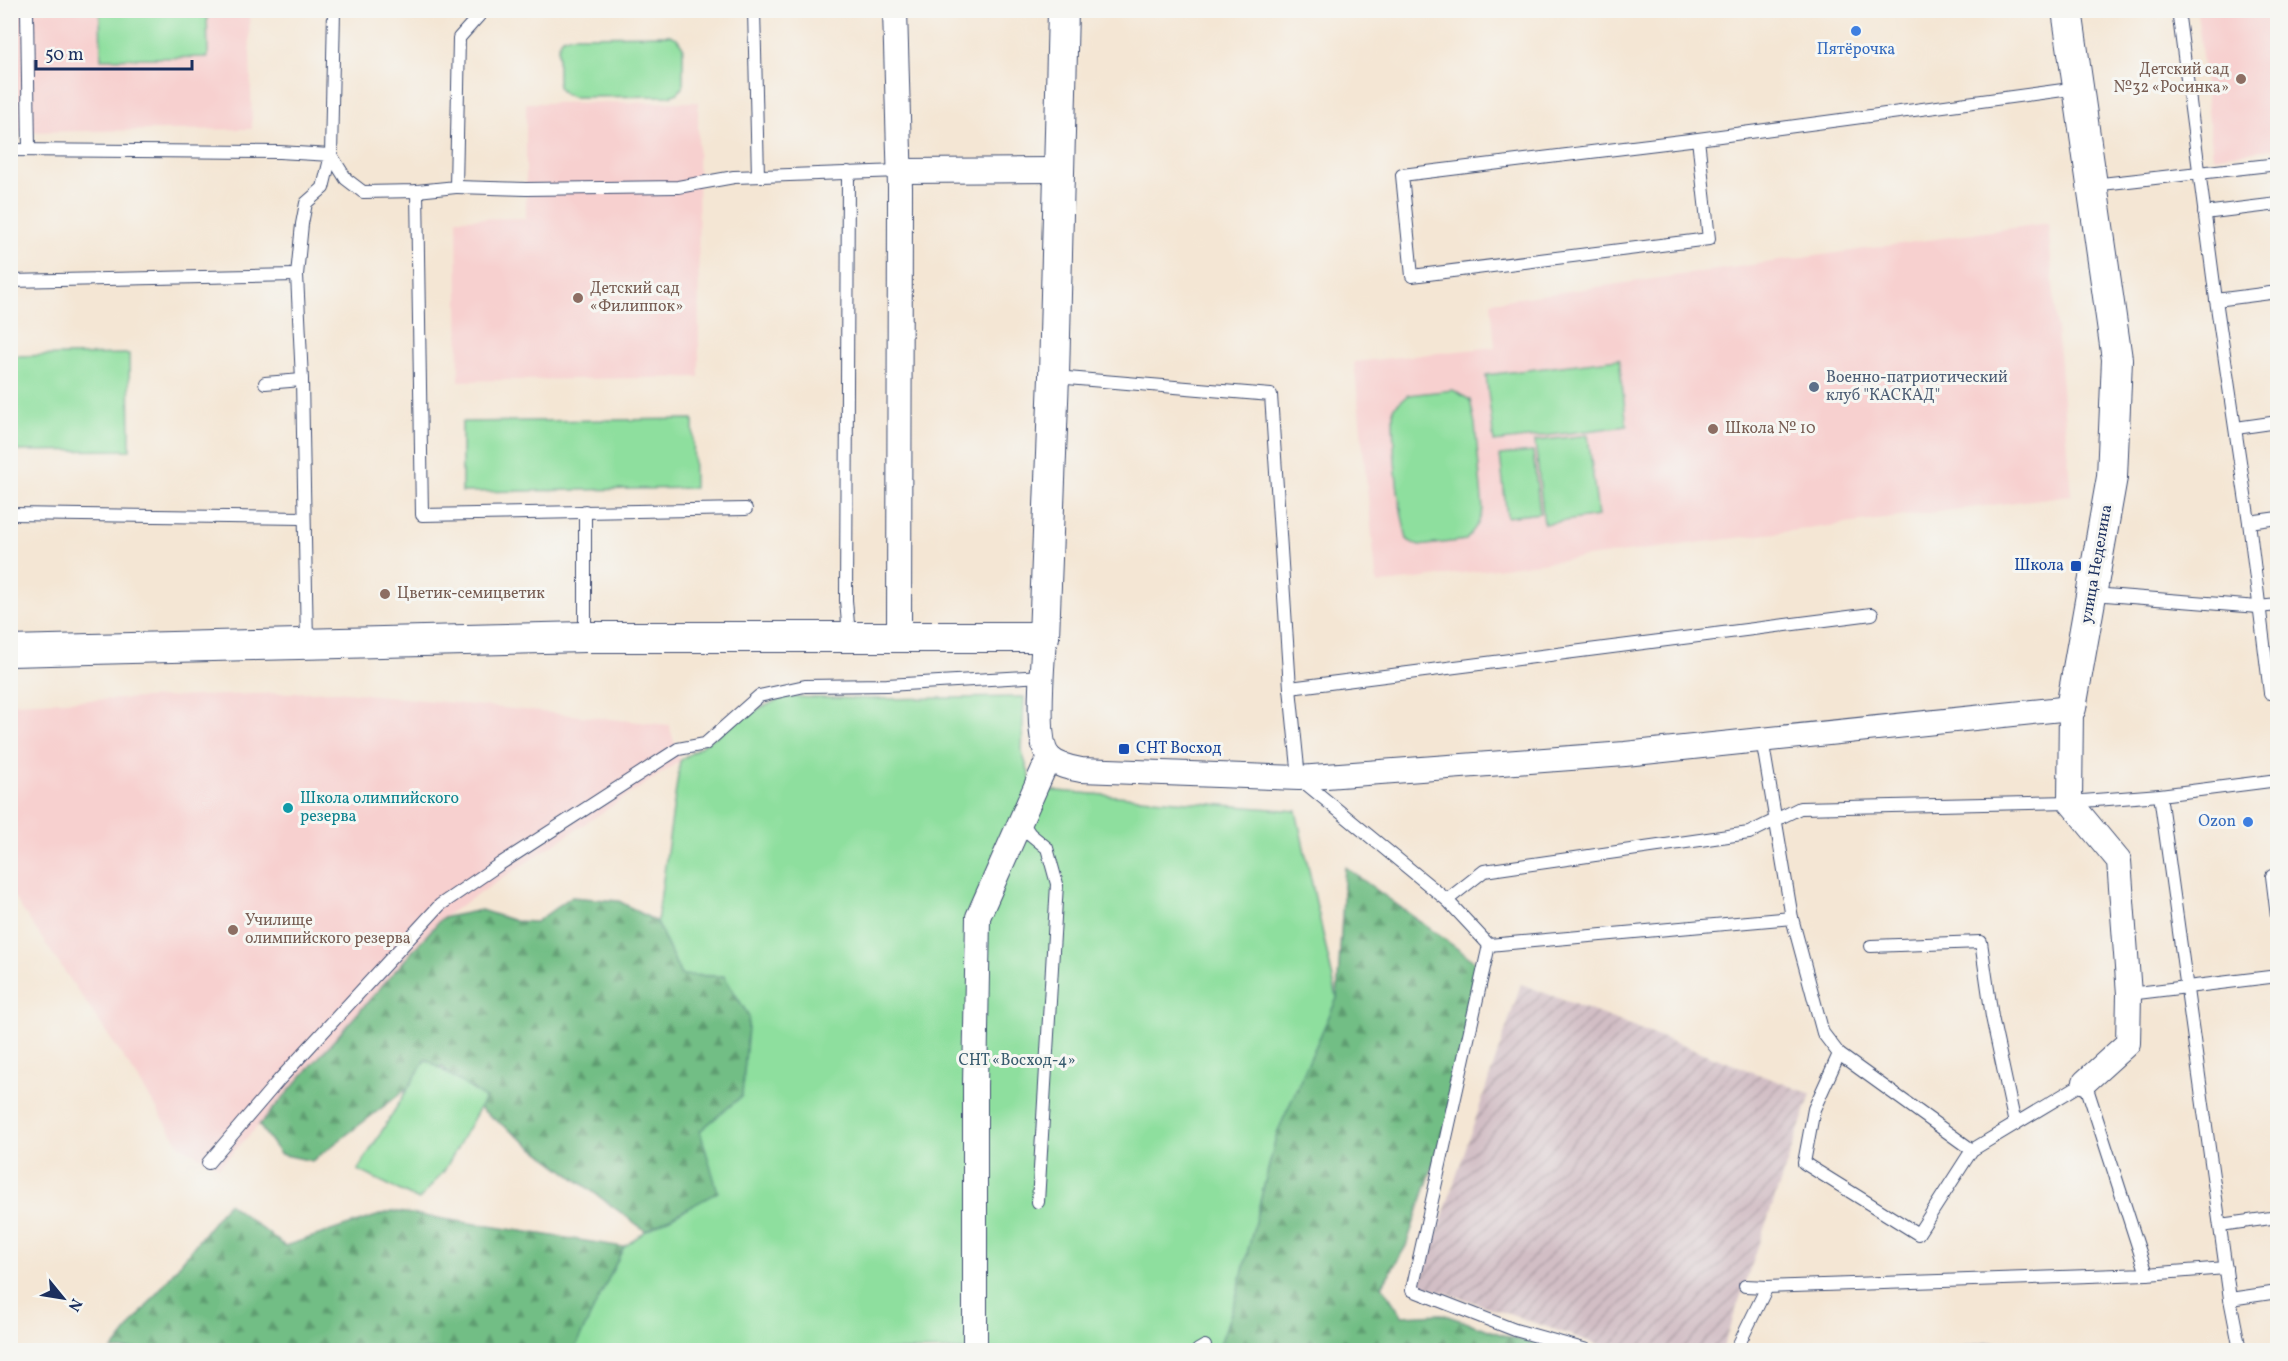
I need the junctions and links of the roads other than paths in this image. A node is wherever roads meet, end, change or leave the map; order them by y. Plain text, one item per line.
1 (27, 10) edge
2 (334, 10) edge
3 (484, 10) edge
4 (754, 10) edge
5 (895, 10) edge
6 (1063, 10) edge
7 (2067, 10) edge
8 (2178, 10) edge
9 (2078, 88) junction
10 (1698, 139) junction
11 (10, 150) edge
12 (29, 150) junction
13 (331, 155) junction
14 (2277, 164) edge
15 (1058, 170) junction
16 (900, 171) junction
17 (848, 172) junction
18 (2199, 173) junction
19 (758, 176) junction
20 (2092, 186) junction
21 (456, 188) junction
22 (417, 191) junction
23 (2277, 204) edge
24 (2204, 213) junction
25 (297, 275) junction
26 (10, 280) edge
27 (2277, 292) edge
28 (2216, 300) junction
29 (1054, 376) junction
30 (302, 380) junction
31 (265, 382) dead end
32 (2277, 422) edge
33 (2236, 428) junction
34 (746, 509) dead end
35 (585, 512) junction
36 (10, 514) edge
37 (303, 518) junction
38 (2277, 518) edge
39 (2249, 522) junction
40 (2093, 594) junction
41 (2277, 605) edge
42 (2258, 607) junction
43 (1872, 614) dead end
44 (849, 636) junction
45 (585, 637) junction
46 (899, 637) junction
47 (1044, 638) junction
48 (307, 645) junction
49 (10, 651) edge
50 (1042, 676) junction
51 (1290, 688) junction
52 (2277, 692) edge
53 (2071, 708) junction
54 (1762, 738) junction
55 (1049, 758) junction
56 (1299, 778) junction
57 (2277, 780) edge
58 (2160, 795) junction
59 (2070, 802) junction
60 (1776, 819) junction
61 (1021, 820) junction
62 (2277, 875) edge
63 (1447, 900) junction
64 (1792, 918) junction
65 (2277, 925) edge
66 (1489, 945) junction
67 (1871, 946) dead end
68 (2277, 976) edge
69 (2188, 988) junction
70 (2129, 994) junction
71 (1839, 1054) junction
72 (2085, 1082) junction
73 (2015, 1124) junction
74 (1972, 1150) junction
75 (208, 1163) dead end
76 (1038, 1202) dead end
77 (2277, 1217) edge
78 (2220, 1225) junction
79 (2226, 1268) junction
80 (2147, 1274) junction
81 (1745, 1286) dead end
82 (1767, 1287) junction
83 (2277, 1292) edge
84 (2230, 1299) junction
85 (975, 1350) edge
86 (1587, 1350) edge
87 (1736, 1350) edge
88 (2240, 1350) edge

1 - 12 lane
2 - 13 lane
3 - 21 lane
4 - 19 lane
5 - 16 street
6 - 15 street
7 - 9 street, улица Неделина
8 - 18 lane
9 - 10 lane
9 - 20 street, улица Неделина
10 - 10 lane
11 - 12 lane
12 - 13 lane
13 - 22 lane
13 - 25 lane
14 - 18 lane
15 - 16 street
15 - 29 street
16 - 17 lane
16 - 46 street
17 - 19 lane
17 - 44 lane
18 - 20 lane
18 - 24 lane
19 - 21 lane
20 - 40 street, улица Неделина
21 - 22 lane
22 - 35 lane
23 - 24 lane
24 - 28 lane
25 - 26 lane
25 - 30 lane
27 - 28 lane
28 - 33 lane
29 - 47 street
29 - 51 lane
30 - 31 lane
30 - 37 lane
32 - 33 lane
33 - 39 lane
34 - 35 lane
35 - 45 lane
36 - 37 lane
37 - 48 lane
38 - 39 lane
39 - 42 lane
40 - 42 lane
40 - 53 street, улица Неделина
41 - 42 lane
42 - 52 lane
43 - 51 lane
44 - 45 street
44 - 46 street
45 - 48 street
46 - 47 street
47 - 50 street
48 - 49 street
50 - 55 street
50 - 75 lane
51 - 56 lane
53 - 54 street
53 - 59 street, улица Неделина
54 - 56 street
54 - 60 lane
55 - 56 street
55 - 61 street
56 - 63 lane
57 - 58 lane
58 - 59 lane
58 - 69 lane
59 - 60 lane
59 - 70 street
60 - 63 lane
60 - 64 lane
61 - 76 lane
61 - 85 street
62 - 65 lane
63 - 66 lane
64 - 66 lane
64 - 71 lane
66 - 86 lane
67 - 73 lane
68 - 69 lane
69 - 70 lane
69 - 78 lane
70 - 72 street
71 - 74 lane
71 - 74 lane
72 - 73 lane
72 - 80 lane
73 - 74 lane
77 - 78 lane
78 - 79 lane
79 - 80 lane
79 - 84 lane
80 - 82 lane
81 - 82 lane
82 - 87 lane
83 - 84 lane
84 - 88 lane

